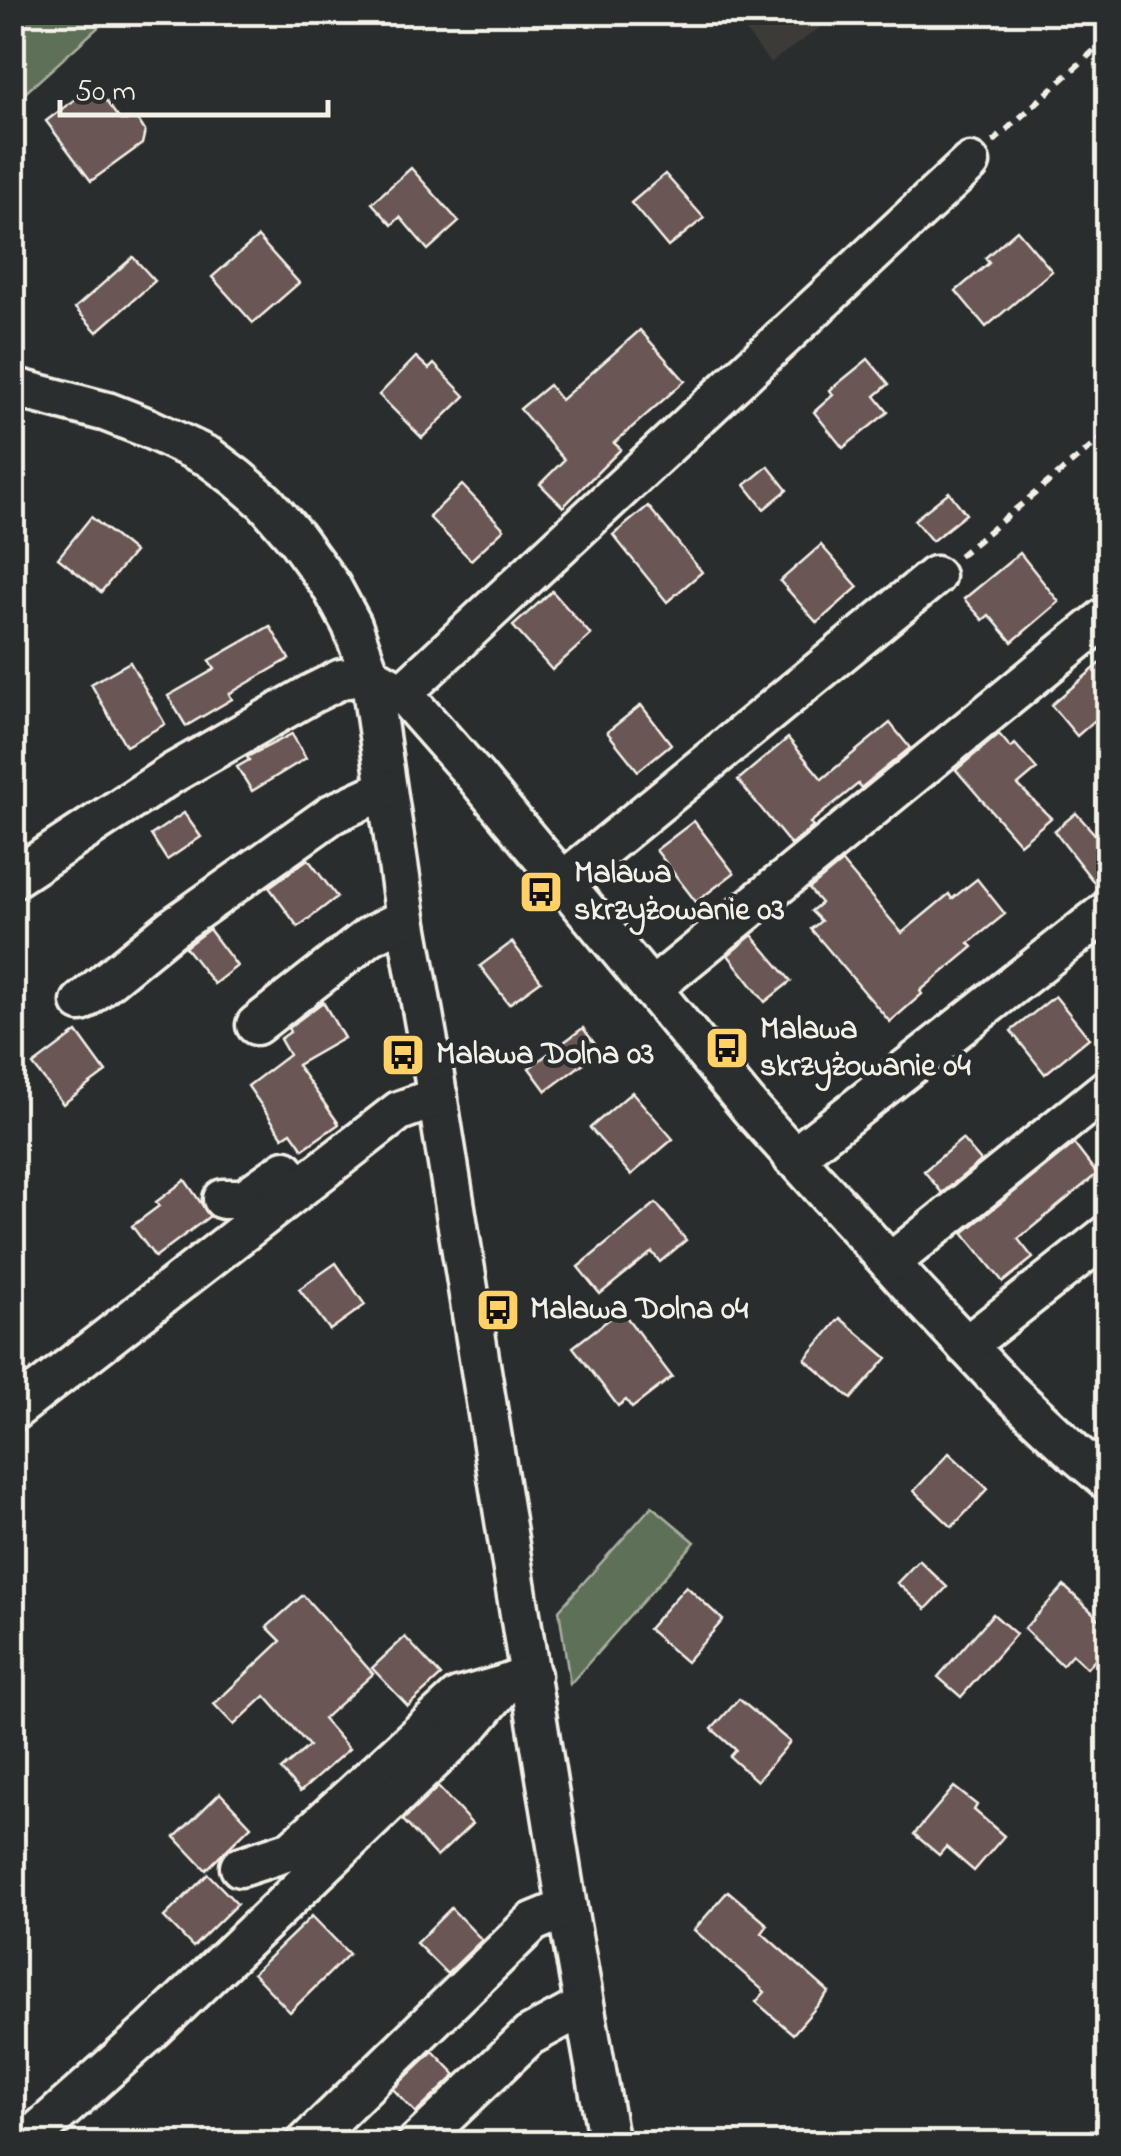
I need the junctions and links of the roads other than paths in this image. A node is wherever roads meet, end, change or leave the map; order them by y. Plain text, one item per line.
1 (970, 163) road end
2 (12, 386) edge
3 (935, 576) road end
4 (1106, 617) dead end
5 (386, 684) junction
6 (386, 788) junction
7 (12, 879) edge
8 (562, 882) junction
9 (1108, 910) edge
10 (406, 918) junction
11 (651, 989) junction
12 (81, 1002) dead end
13 (256, 1024) dead end
14 (436, 1087) junction
15 (1108, 1088) edge
16 (793, 1158) junction
17 (223, 1199) dead end
18 (1108, 1234) edge
19 (890, 1263) junction
20 (966, 1346) junction
21 (12, 1412) edge
22 (1108, 1481) edge
23 (517, 1680) junction
24 (240, 1866) dead end
25 (567, 1908) junction
26 (584, 2006) junction
27 (24, 2144) edge
28 (305, 2144) edge
29 (416, 2144) edge
30 (609, 2144) edge

1 - 5 street
2 - 5 street
3 - 8 street
4 - 11 street
5 - 6 street
5 - 7 street
5 - 8 street
6 - 10 street
6 - 12 street
8 - 11 street
9 - 16 street
10 - 13 street
10 - 14 street
11 - 16 street
14 - 17 street
14 - 21 street
14 - 23 street
15 - 19 street
16 - 19 street
18 - 20 street
19 - 20 street
20 - 22 street
23 - 24 street
23 - 25 street
23 - 27 street
25 - 26 street
25 - 28 street
26 - 29 street
26 - 30 street

